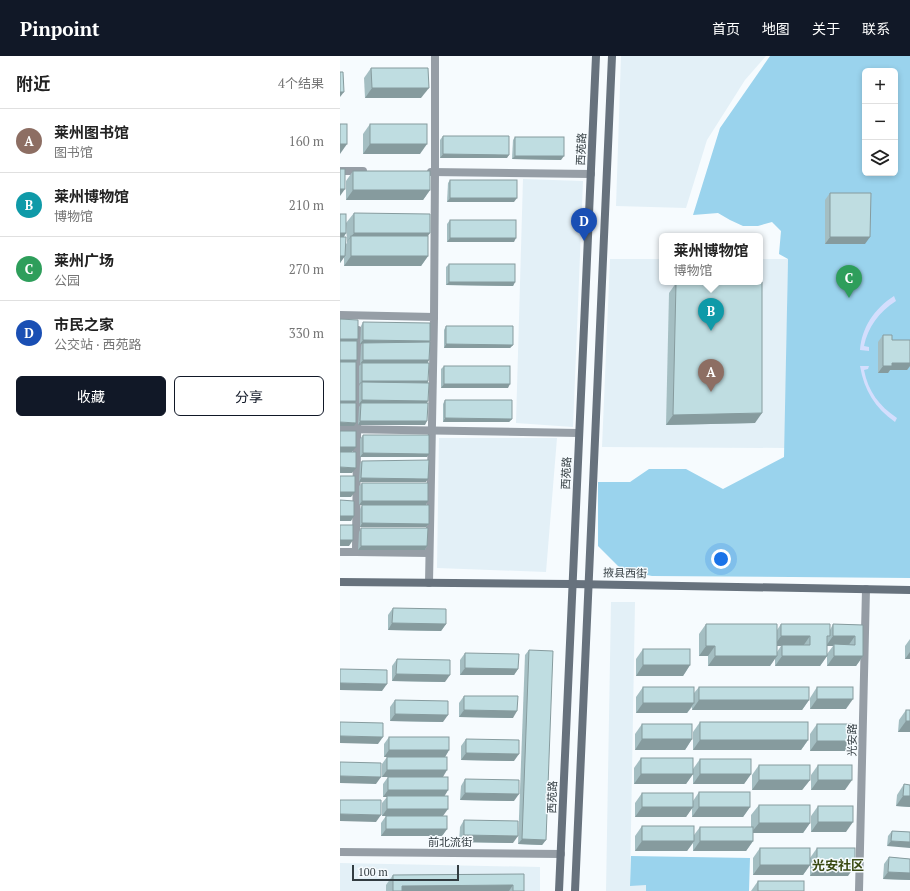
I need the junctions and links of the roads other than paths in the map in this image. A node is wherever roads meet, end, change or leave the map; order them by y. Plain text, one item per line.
1 (435, 56) edge
2 (596, 56) edge
3 (612, 56) edge
4 (340, 171) edge
5 (372, 171) edge
6 (420, 172) edge
7 (435, 172) junction
8 (591, 174) junction
9 (340, 315) edge
10 (358, 315) junction
11 (434, 317) junction
12 (340, 430) edge
13 (357, 430) junction
14 (432, 431) junction
15 (579, 433) junction
16 (340, 552) edge
17 (356, 552) junction
18 (429, 553) junction
19 (340, 582) edge
20 (429, 583) junction
21 (572, 584) junction
22 (588, 584) junction
23 (866, 589) junction
24 (910, 590) edge
25 (340, 852) edge
26 (561, 854) junction
27 (559, 891) edge
28 (575, 891) edge
29 (859, 891) edge

1 - 7 street
2 - 8 main road, 西苑路
3 - 22 main road
4 - 5 street
6 - 7 street
7 - 8 street
7 - 11 street
8 - 15 main road, 西苑路
9 - 10 street
10 - 11 street
10 - 13 street
11 - 14 street
12 - 13 street
13 - 14 street
13 - 17 street
14 - 15 street
14 - 18 street
15 - 21 main road, 西苑路
16 - 17 street
17 - 18 street
18 - 20 street
19 - 20 main road, 掖县西街
20 - 21 main road, 掖县西街
21 - 22 main road, 掖县西街
21 - 26 main road, 西苑路
22 - 23 main road, 掖县西街
22 - 28 main road
23 - 24 main road, 掖县西街
23 - 29 street, 光安路
25 - 26 street, 前北流街
26 - 27 main road, 西苑路

